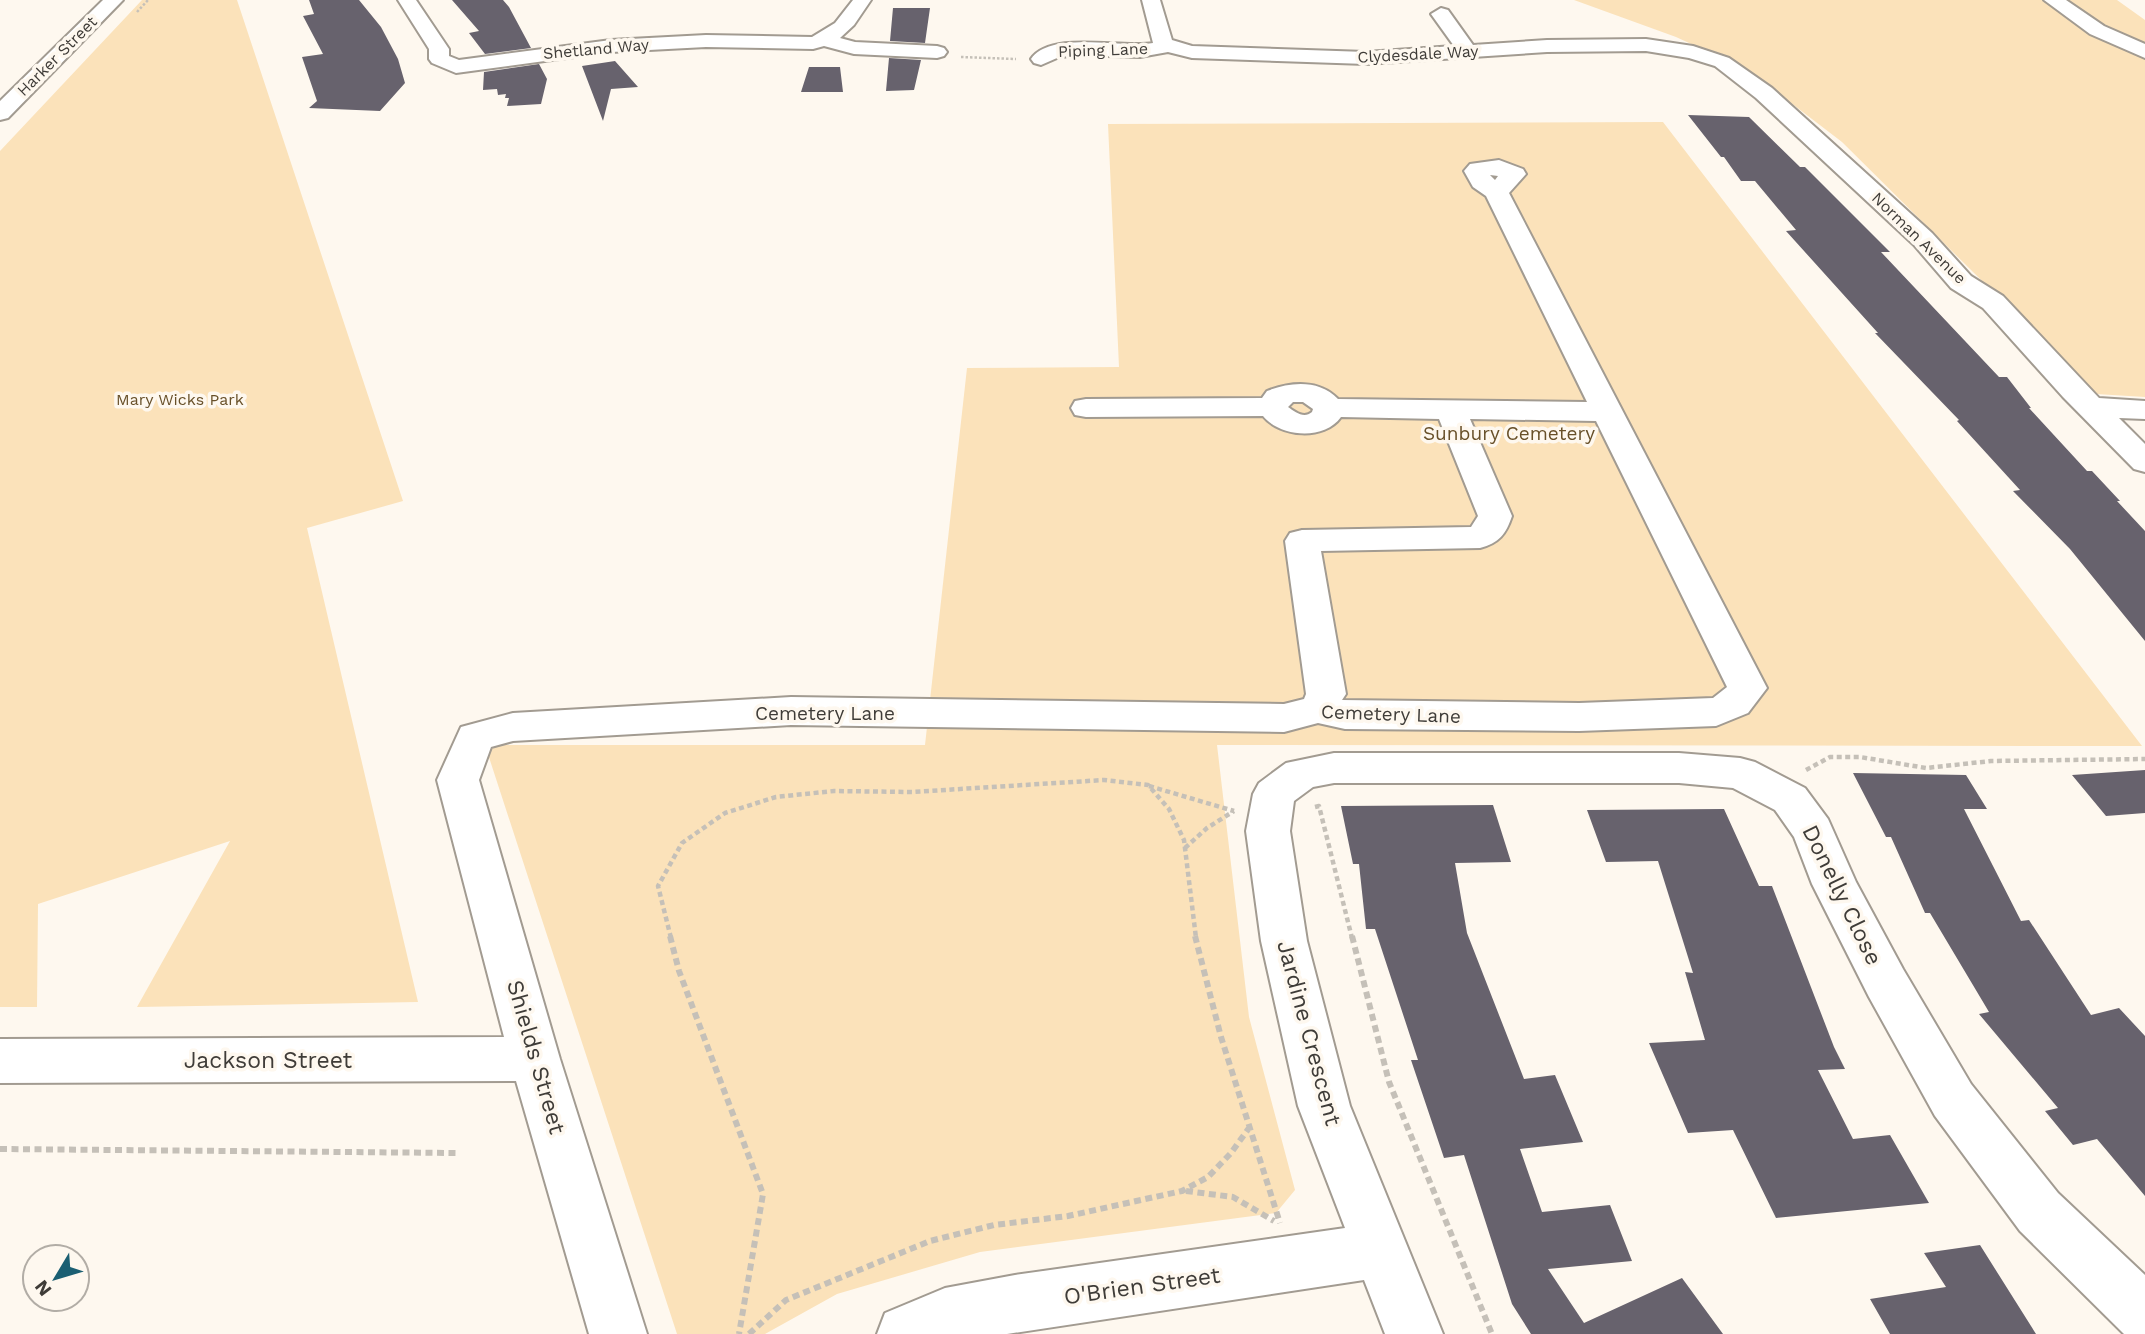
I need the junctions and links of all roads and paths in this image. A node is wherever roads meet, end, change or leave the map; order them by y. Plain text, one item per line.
1 (114, 0) edge
2 (407, 0) edge
3 (862, 0) edge
4 (1151, 0) edge
5 (2053, 0) edge
6 (1419, 14) dead end
7 (824, 40) junction
8 (1168, 46) junction
9 (1669, 47) joint
10 (937, 52) joint
11 (1468, 52) junction
12 (2145, 52) edge
13 (1041, 59) joint
14 (26, 87) junction
15 (0, 88) edge
16 (0, 113) edge
17 (1496, 192) dead end
18 (1086, 408) dead end
19 (2091, 408) junction
20 (2145, 410) edge
21 (1451, 411) junction
22 (1606, 412) junction
23 (2145, 462) edge
24 (1318, 709) junction
25 (2145, 759) edge
26 (1301, 774) joint
27 (458, 780) joint
28 (1148, 785) junction
29 (1778, 793) junction
30 (1252, 814) junction
31 (1184, 848) junction
32 (535, 1059) junction
33 (0, 1061) edge
34 (1249, 1128) junction
35 (0, 1149) edge
36 (458, 1153) dead end
37 (1182, 1191) junction
38 (1381, 1250) junction
39 (2145, 1314) edge
40 (618, 1334) edge
41 (739, 1334) edge
42 (749, 1334) edge
43 (906, 1334) edge
44 (1414, 1334) edge
45 (1492, 1334) edge

1 - 14 street, Harker Street
2 - 7 street, Shetland Way
3 - 7 street
4 - 8 street
5 - 12 street
6 - 11 street
7 - 10 street, Shetland Way
8 - 11 street, Clydesdale Way
8 - 13 street, Piping Lane
9 - 11 street, Clydesdale Way
9 - 19 street, Norman Avenue
10 - 13 path
14 - 15 street
14 - 16 street, Harker Street
17 - 22 street, Cemetery Lane
18 - 21 street
19 - 20 street
19 - 23 street, Norman Avenue
21 - 22 street
21 - 24 street
22 - 24 street, Cemetery Lane
24 - 27 street, Cemetery Lane
25 - 29 path
26 - 29 street, Donelly Close
26 - 30 street, Jardine Crescent
27 - 32 street, Shields Street
28 - 30 path
28 - 31 path
28 - 41 path
29 - 39 street, Donelly Close
30 - 31 path
30 - 38 street, Jardine Crescent
30 - 45 path
31 - 34 path
32 - 33 street, Jackson Street
32 - 40 street, Shields Street
34 - 37 path
34 - 37 path
35 - 36 path
37 - 42 path
38 - 43 street, O'Brien Street
38 - 44 street, Jardine Crescent

